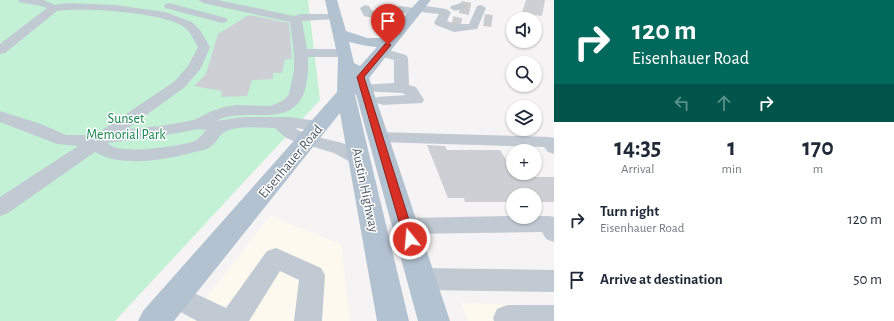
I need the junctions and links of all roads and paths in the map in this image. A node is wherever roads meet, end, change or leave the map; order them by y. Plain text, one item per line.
1 (23, 0) edge
2 (203, 0) edge
3 (160, 1) edge
4 (47, 3) edge
5 (363, 4) edge
6 (398, 4) edge
7 (420, 6) edge
8 (340, 8) edge
9 (142, 11) junction
10 (465, 14) tunnel mouth
11 (222, 20) dead end
12 (296, 20) junction
13 (340, 34) junction
14 (394, 38) junction
15 (0, 50) edge
16 (381, 52) junction
17 (301, 53) junction
18 (345, 56) junction
19 (357, 92) junction
20 (0, 116) edge
21 (199, 124) junction
22 (218, 128) junction
23 (313, 133) junction
24 (378, 137) junction
25 (99, 140) junction
26 (554, 148) edge
27 (360, 158) junction
28 (0, 208) edge
29 (406, 226) junction
30 (554, 234) edge
31 (421, 279) junction
32 (554, 281) edge
33 (175, 296) junction
34 (554, 318) edge
35 (222, 320) edge
36 (154, 321) edge
37 (308, 321) edge
38 (393, 321) edge
39 (434, 321) edge
40 (508, 321) edge

1 - 4 street
2 - 12 street
3 - 9 street
3 - 11 street
4 - 9 street
4 - 15 street
5 - 6 street
5 - 8 street
6 - 7 street
7 - 10 street
7 - 14 main road, Eisenhauer Road
8 - 12 street
8 - 13 main road, Austin Highway
9 - 25 street
12 - 17 street
13 - 14 main road
13 - 18 main road, Austin Highway
14 - 16 main road, Eisenhauer Road
16 - 19 main road, Eisenhauer Road
16 - 19 street
17 - 18 street
17 - 21 street
18 - 19 main road, Austin Highway
19 - 23 main road, Eisenhauer Road
19 - 24 main road, Austin Highway
19 - 27 main road, Austin Highway
20 - 25 street
21 - 22 street
21 - 25 street
22 - 23 street
22 - 25 street
23 - 27 street
23 - 33 main road, Eisenhauer Road
24 - 26 street
24 - 29 main road, Austin Highway
25 - 28 street
27 - 38 main road, Austin Highway
29 - 30 street
29 - 31 main road, Austin Highway
31 - 32 street
31 - 39 main road, Austin Highway
33 - 35 street
33 - 36 main road, Eisenhauer Road
34 - 40 street
35 - 37 street

